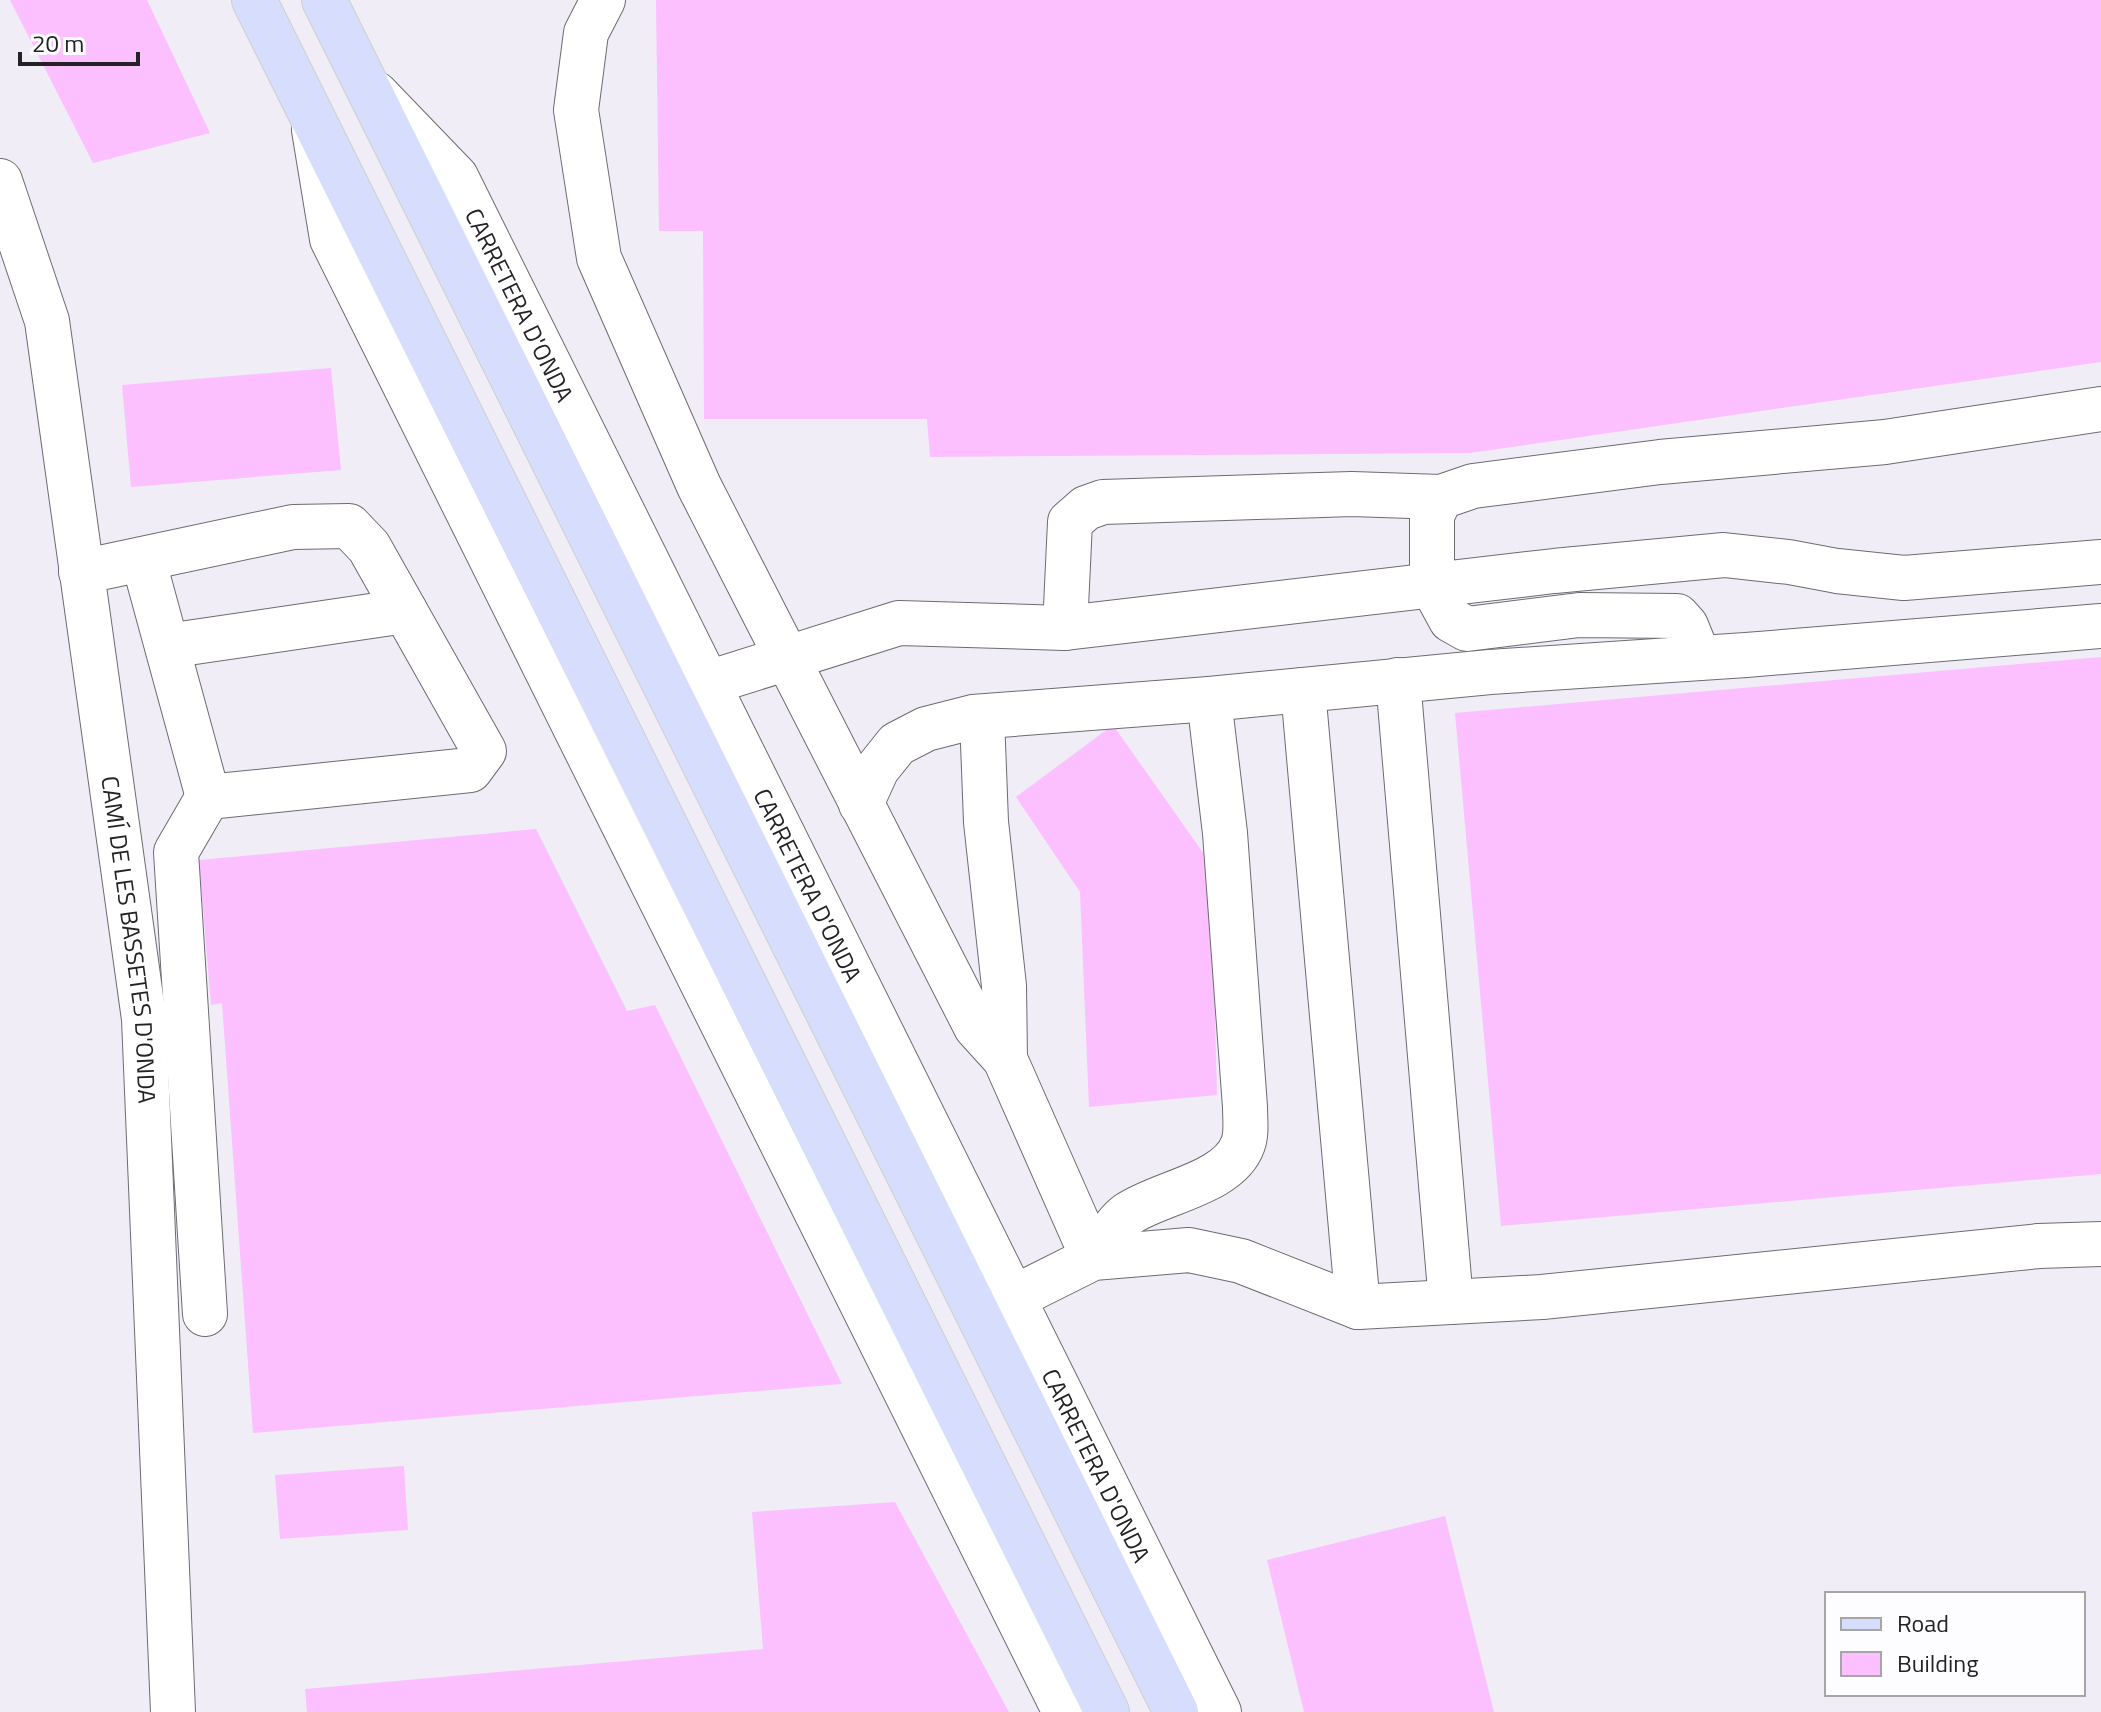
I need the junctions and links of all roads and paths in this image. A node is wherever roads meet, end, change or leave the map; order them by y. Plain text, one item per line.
1 (254, 0) edge
2 (324, 0) edge
3 (603, 0) edge
4 (365, 82) junction
5 (312, 115) junction
6 (0, 181) edge
7 (2101, 409) edge
8 (1441, 497) junction
9 (143, 559) junction
10 (2101, 562) edge
11 (81, 572) junction
12 (1432, 585) junction
13 (405, 611) junction
14 (2101, 626) edge
15 (1065, 628) junction
16 (167, 646) junction
17 (789, 657) junction
18 (1699, 658) junction
19 (1398, 680) junction
20 (708, 683) junction
21 (1303, 690) junction
22 (1209, 699) junction
23 (982, 717) junction
24 (208, 797) junction
25 (861, 804) junction
26 (1005, 1059) junction
27 (2101, 1244) edge
28 (1093, 1258) junction
29 (1013, 1298) junction
30 (1451, 1302) junction
31 (1358, 1307) junction
32 (205, 1314) dead end
33 (173, 1712) edge
34 (1065, 1712) edge
35 (1107, 1712) edge
36 (1176, 1712) edge
37 (1219, 1712) edge

1 - 5 main road
2 - 4 main road, CARRETERA D'ONDA
3 - 17 street
4 - 20 street, CARRETERA D'ONDA
4 - 36 main road, CARRETERA D'ONDA
5 - 34 street
5 - 35 main road
6 - 11 street, CAMÍ DE LES BASSETES D'ONDA
7 - 8 street
8 - 12 street
8 - 15 street
9 - 11 street
9 - 13 street
9 - 16 street
10 - 12 street
11 - 33 street, CAMÍ DE LES BASSETES D'ONDA
12 - 15 street
12 - 18 street
13 - 16 street
13 - 24 street
14 - 18 street
15 - 17 street
16 - 24 street
17 - 20 street
17 - 25 street
18 - 19 street
19 - 21 street
19 - 30 street
20 - 29 street, CARRETERA D'ONDA
21 - 22 street
21 - 31 street
22 - 23 street
22 - 28 street
23 - 25 street
23 - 26 street
24 - 32 street
25 - 26 street
26 - 28 street
27 - 30 street
28 - 29 street
28 - 31 street
29 - 37 street, CARRETERA D'ONDA
30 - 31 street

